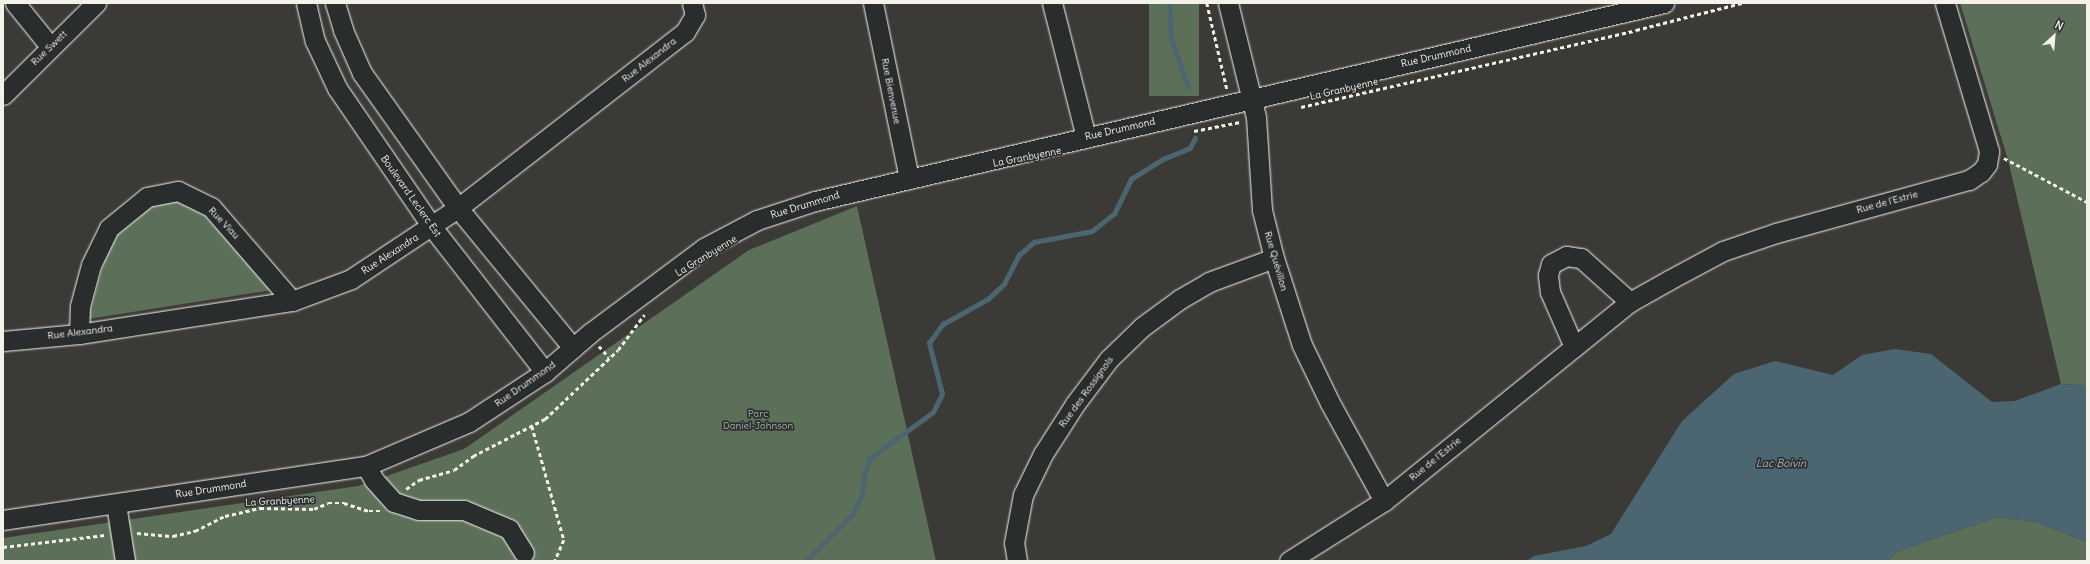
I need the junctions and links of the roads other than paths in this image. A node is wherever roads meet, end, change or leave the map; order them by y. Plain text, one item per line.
1 (15, 3) edge
2 (96, 3) edge
3 (306, 3) edge
4 (335, 3) edge
5 (692, 3) edge
6 (873, 3) edge
7 (1052, 3) edge
8 (1228, 3) edge
9 (1664, 3) edge
10 (1945, 3) edge
11 (50, 46) junction
12 (3, 95) edge
13 (1251, 98) junction
14 (1086, 137) junction
15 (909, 178) junction
16 (458, 208) junction
17 (432, 227) junction
18 (1274, 258) junction
19 (292, 301) junction
20 (1630, 302) junction
21 (79, 334) junction
22 (3, 341) edge
23 (1574, 346) junction
24 (573, 348) junction
25 (545, 372) junction
26 (366, 466) junction
27 (1384, 501) junction
28 (116, 504) junction
29 (3, 520) edge
30 (524, 553) dead end
31 (125, 561) edge
32 (1017, 561) edge
33 (1289, 561) edge

1 - 11 street
2 - 11 street, Rue Swett
3 - 17 street, Boulevard Leclerc Est
4 - 16 street
5 - 16 street, Rue Alexandra
6 - 15 street, Rue Bienvenue
7 - 14 street
8 - 13 street, Rue Quévillon
9 - 13 street, Rue Drummond
10 - 20 street, Rue de l'Estrie
11 - 12 street, Rue Swett
13 - 14 street, Rue Drummond
13 - 18 street, Rue Quévillon
14 - 15 street, Rue Drummond
15 - 24 street, Rue Drummond
16 - 17 street, Rue Alexandra
16 - 24 street
17 - 19 street, Rue Alexandra
17 - 25 street, Boulevard Leclerc Est
18 - 27 street, Rue Quévillon
18 - 32 street, Rue des Rossignols
19 - 21 street, Rue Alexandra
19 - 21 street, Rue Viau
20 - 23 street, Rue de l'Estrie
20 - 23 street
21 - 22 street, Rue Alexandra
23 - 27 street, Rue de l'Estrie
24 - 25 street, Rue Drummond
25 - 26 street, Rue Drummond
26 - 28 street, Rue Drummond
26 - 30 street
27 - 33 street, Rue de l'Estrie
28 - 29 street, Rue Drummond
28 - 31 street

